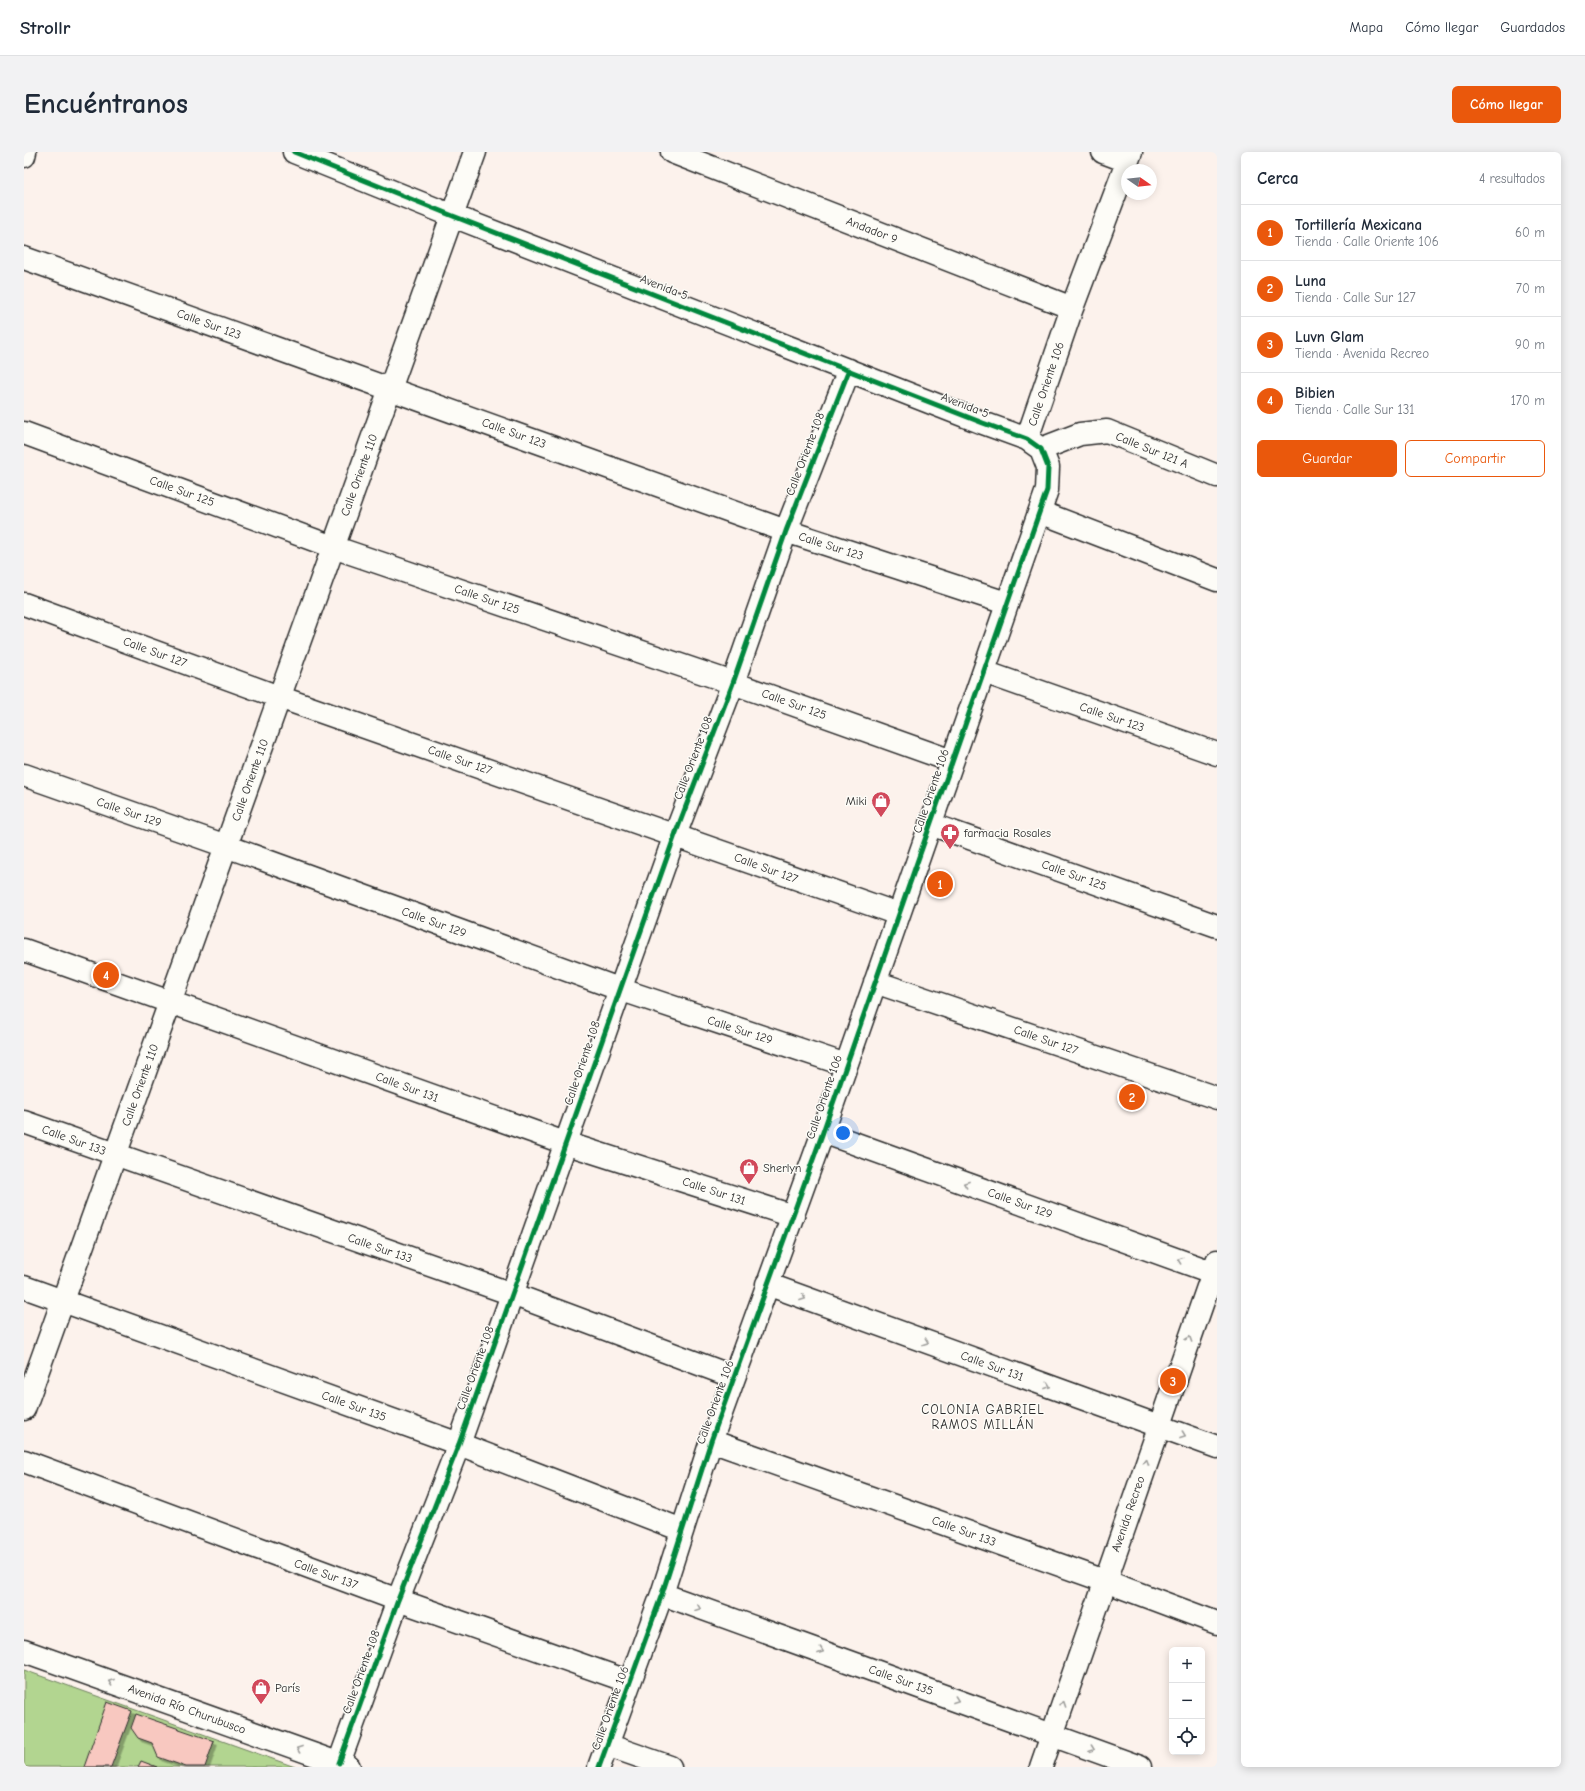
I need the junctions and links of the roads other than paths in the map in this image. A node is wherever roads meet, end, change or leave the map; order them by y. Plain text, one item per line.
1 (26, 152) edge
2 (294, 152) edge
3 (475, 152) edge
4 (672, 152) edge
5 (1103, 152) edge
6 (24, 156) edge
7 (1129, 156) edge
8 (452, 216) junction
9 (24, 258) edge
10 (1072, 308) junction
11 (849, 370) junction
12 (389, 388) junction
13 (24, 433) edge
14 (1034, 444) junction
15 (1217, 476) edge
16 (1040, 512) junction
17 (786, 531) junction
18 (333, 547) junction
19 (1217, 580) edge
20 (1006, 603) junction
21 (24, 604) edge
22 (984, 672) junction
23 (733, 683) junction
24 (279, 697) junction
25 (1217, 754) edge
26 (952, 761) junction
27 (24, 775) edge
28 (930, 824) junction
29 (675, 835) junction
30 (226, 846) junction
31 (898, 914) junction
32 (1217, 926) edge
33 (24, 950) edge
34 (875, 982) junction
35 (618, 989) junction
36 (170, 1003) junction
37 (846, 1065) junction
38 (1217, 1098) edge
39 (24, 1122) edge
40 (823, 1132) junction
41 (565, 1143) junction
42 (115, 1155) junction
43 (793, 1216) junction
44 (1216, 1269) edge
45 (767, 1284) junction
46 (24, 1287) edge
47 (512, 1294) junction
48 (63, 1300) junction
49 (734, 1377) junction
50 (24, 1409) edge
51 (1158, 1426) junction
52 (711, 1441) junction
53 (458, 1444) junction
54 (1217, 1447) edge
55 (24, 1461) edge
56 (682, 1530) junction
57 (1105, 1581) junction
58 (662, 1594) junction
59 (398, 1600) junction
60 (1217, 1622) edge
61 (24, 1651) edge
62 (630, 1682) junction
63 (1052, 1734) junction
64 (607, 1745) junction
65 (344, 1765) edge
66 (599, 1767) edge
67 (670, 1767) edge
68 (1041, 1767) edge
69 (1140, 1767) edge

1 - 6 street
2 - 8 street, Avenida 5
3 - 8 street, Calle Oriente 110
4 - 10 street, Andador 9
5 - 7 street
7 - 10 street, Calle Oriente 106
8 - 11 street, Avenida 5
8 - 12 street, Calle Oriente 110
9 - 12 street, Calle Sur 123
10 - 14 street, Calle Oriente 106
11 - 14 street, Avenida 5
11 - 17 street, Calle Oriente 108
12 - 17 street, Calle Sur 123
12 - 18 street, Calle Oriente 110
13 - 18 street, Calle Sur 125
14 - 15 street, Calle Sur 121 A
14 - 16 street, Calle Oriente 106
16 - 19 street
16 - 20 street, Calle Oriente 106
17 - 20 street, Calle Sur 123
17 - 23 street, Calle Oriente 108
18 - 23 street, Calle Sur 125
18 - 24 street, Calle Oriente 110
20 - 22 street, Calle Oriente 106
21 - 24 street, Calle Sur 127
22 - 25 street, Calle Sur 123
22 - 26 street, Calle Oriente 106
23 - 26 street, Calle Sur 125
23 - 29 street, Calle Oriente 108
24 - 29 street, Calle Sur 127
24 - 30 street, Calle Oriente 110
26 - 28 street, Calle Oriente 106
27 - 30 street, Calle Sur 129
28 - 31 street, Calle Oriente 106
28 - 32 street, Calle Sur 125
29 - 31 street, Calle Sur 127
29 - 35 street, Calle Oriente 108
30 - 35 street, Calle Sur 129
30 - 36 street, Calle Oriente 110
31 - 34 street, Calle Oriente 106
33 - 36 street, Calle Sur 131
34 - 37 street, Calle Oriente 106
34 - 38 street, Calle Sur 127
35 - 37 street, Calle Sur 129
35 - 41 street, Calle Oriente 108
36 - 41 street, Calle Sur 131
36 - 42 street, Calle Oriente 110
37 - 40 street, Calle Oriente 106
39 - 42 street, Calle Sur 133
40 - 43 street, Calle Oriente 106
44 -> 40 street, Calle Sur 129
41 - 43 street, Calle Sur 131
41 - 47 street, Calle Oriente 108
42 - 47 street, Calle Sur 133
42 - 48 street, Calle Oriente 110
43 - 45 street, Calle Oriente 106
51 -> 44 street, Avenida Recreo
45 - 49 street, Calle Oriente 106
45 -> 51 street, Calle Sur 131
46 - 48 street, Calle Sur 135
47 - 49 street, Calle Sur 133
47 - 53 street, Calle Oriente 108
48 - 50 street, Calle Oriente 110
48 - 53 street, Calle Sur 135
49 - 52 street, Calle Oriente 106
51 -> 54 street, Calle Sur 131
57 -> 51 street, Avenida Recreo
52 - 56 street, Calle Oriente 106
52 - 57 street, Calle Sur 133
53 - 56 street, Calle Sur 135
53 - 59 street, Calle Oriente 108
55 - 59 street, Calle Sur 137
56 - 58 street, Calle Oriente 106
57 - 60 street, Calle Sur 133
63 -> 57 street, Avenida Recreo
58 - 62 street, Calle Oriente 106
58 -> 63 street, Calle Sur 135
59 - 62 street, Calle Sur 137
59 - 65 street, Calle Oriente 108
65 -> 61 street, Avenida Río Churubusco
62 - 64 street, Calle Oriente 106
63 - 68 street, Avenida Recreo
63 -> 69 street, Calle Sur 135
64 - 66 street, Calle Oriente 106
64 - 67 street

